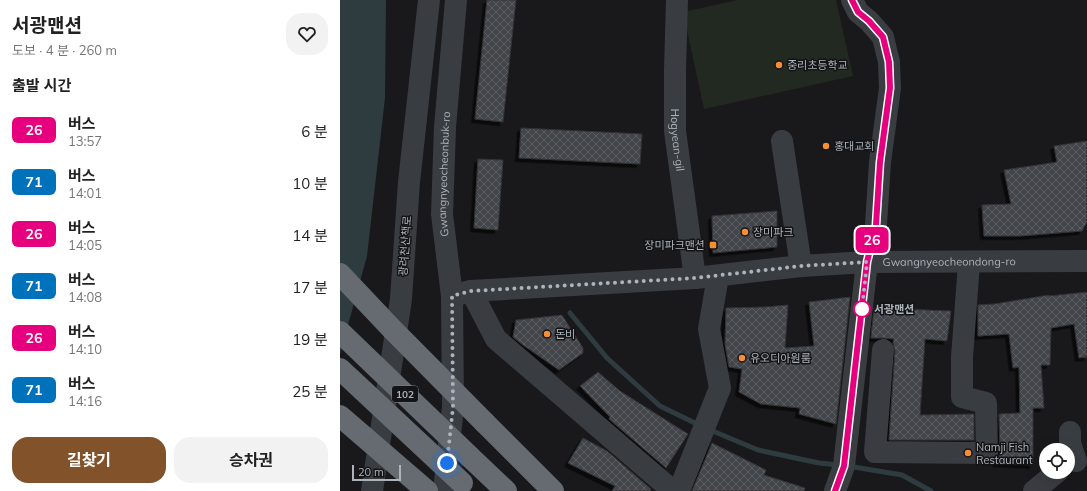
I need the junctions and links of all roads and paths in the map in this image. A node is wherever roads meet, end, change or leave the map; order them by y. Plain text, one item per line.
1 (429, 0) edge
2 (456, 0) edge
3 (677, 0) edge
4 (852, 0) edge
5 (782, 140) dead end
6 (867, 262) junction
7 (969, 262) junction
8 (1087, 262) edge
9 (801, 266) junction
10 (340, 274) edge
11 (718, 276) junction
12 (695, 278) junction
13 (462, 294) junction
14 (340, 332) edge
15 (883, 350) dead end
16 (340, 369) edge
17 (340, 416) edge
18 (1070, 432) dead end
19 (1077, 460) edge
20 (1049, 479) edge
21 (459, 488) edge
22 (372, 491) edge
23 (426, 491) edge
24 (506, 491) edge
25 (553, 491) edge
26 (673, 491) edge
27 (679, 491) edge
28 (835, 491) edge
29 (1034, 491) edge

1 - 22 street, 광려천산책로
2 - 13 street, Gwangnyeocheonbuk-ro
3 - 12 street, Hogyean-gil
4 - 6 street
5 - 9 street
6 - 7 street, Gwangnyeocheondong-ro
6 - 9 street, Gwangnyeocheondong-ro
6 - 28 street
7 - 8 street, Gwangnyeocheondong-ro
7 - 15 street
9 - 11 street, Gwangnyeocheondong-ro
10 - 25 highway, bridge
11 - 12 street, Gwangnyeocheondong-ro
11 - 27 street
12 - 13 street, Gwangnyeocheondong-ro
13 - 21 street, Gwangnyeocheonbuk-ro
13 - 26 street
14 - 24 highway, 102, bridge
16 - 21 highway, 102, bridge
17 - 23 highway, bridge
18 - 19 street
20 - 29 street

